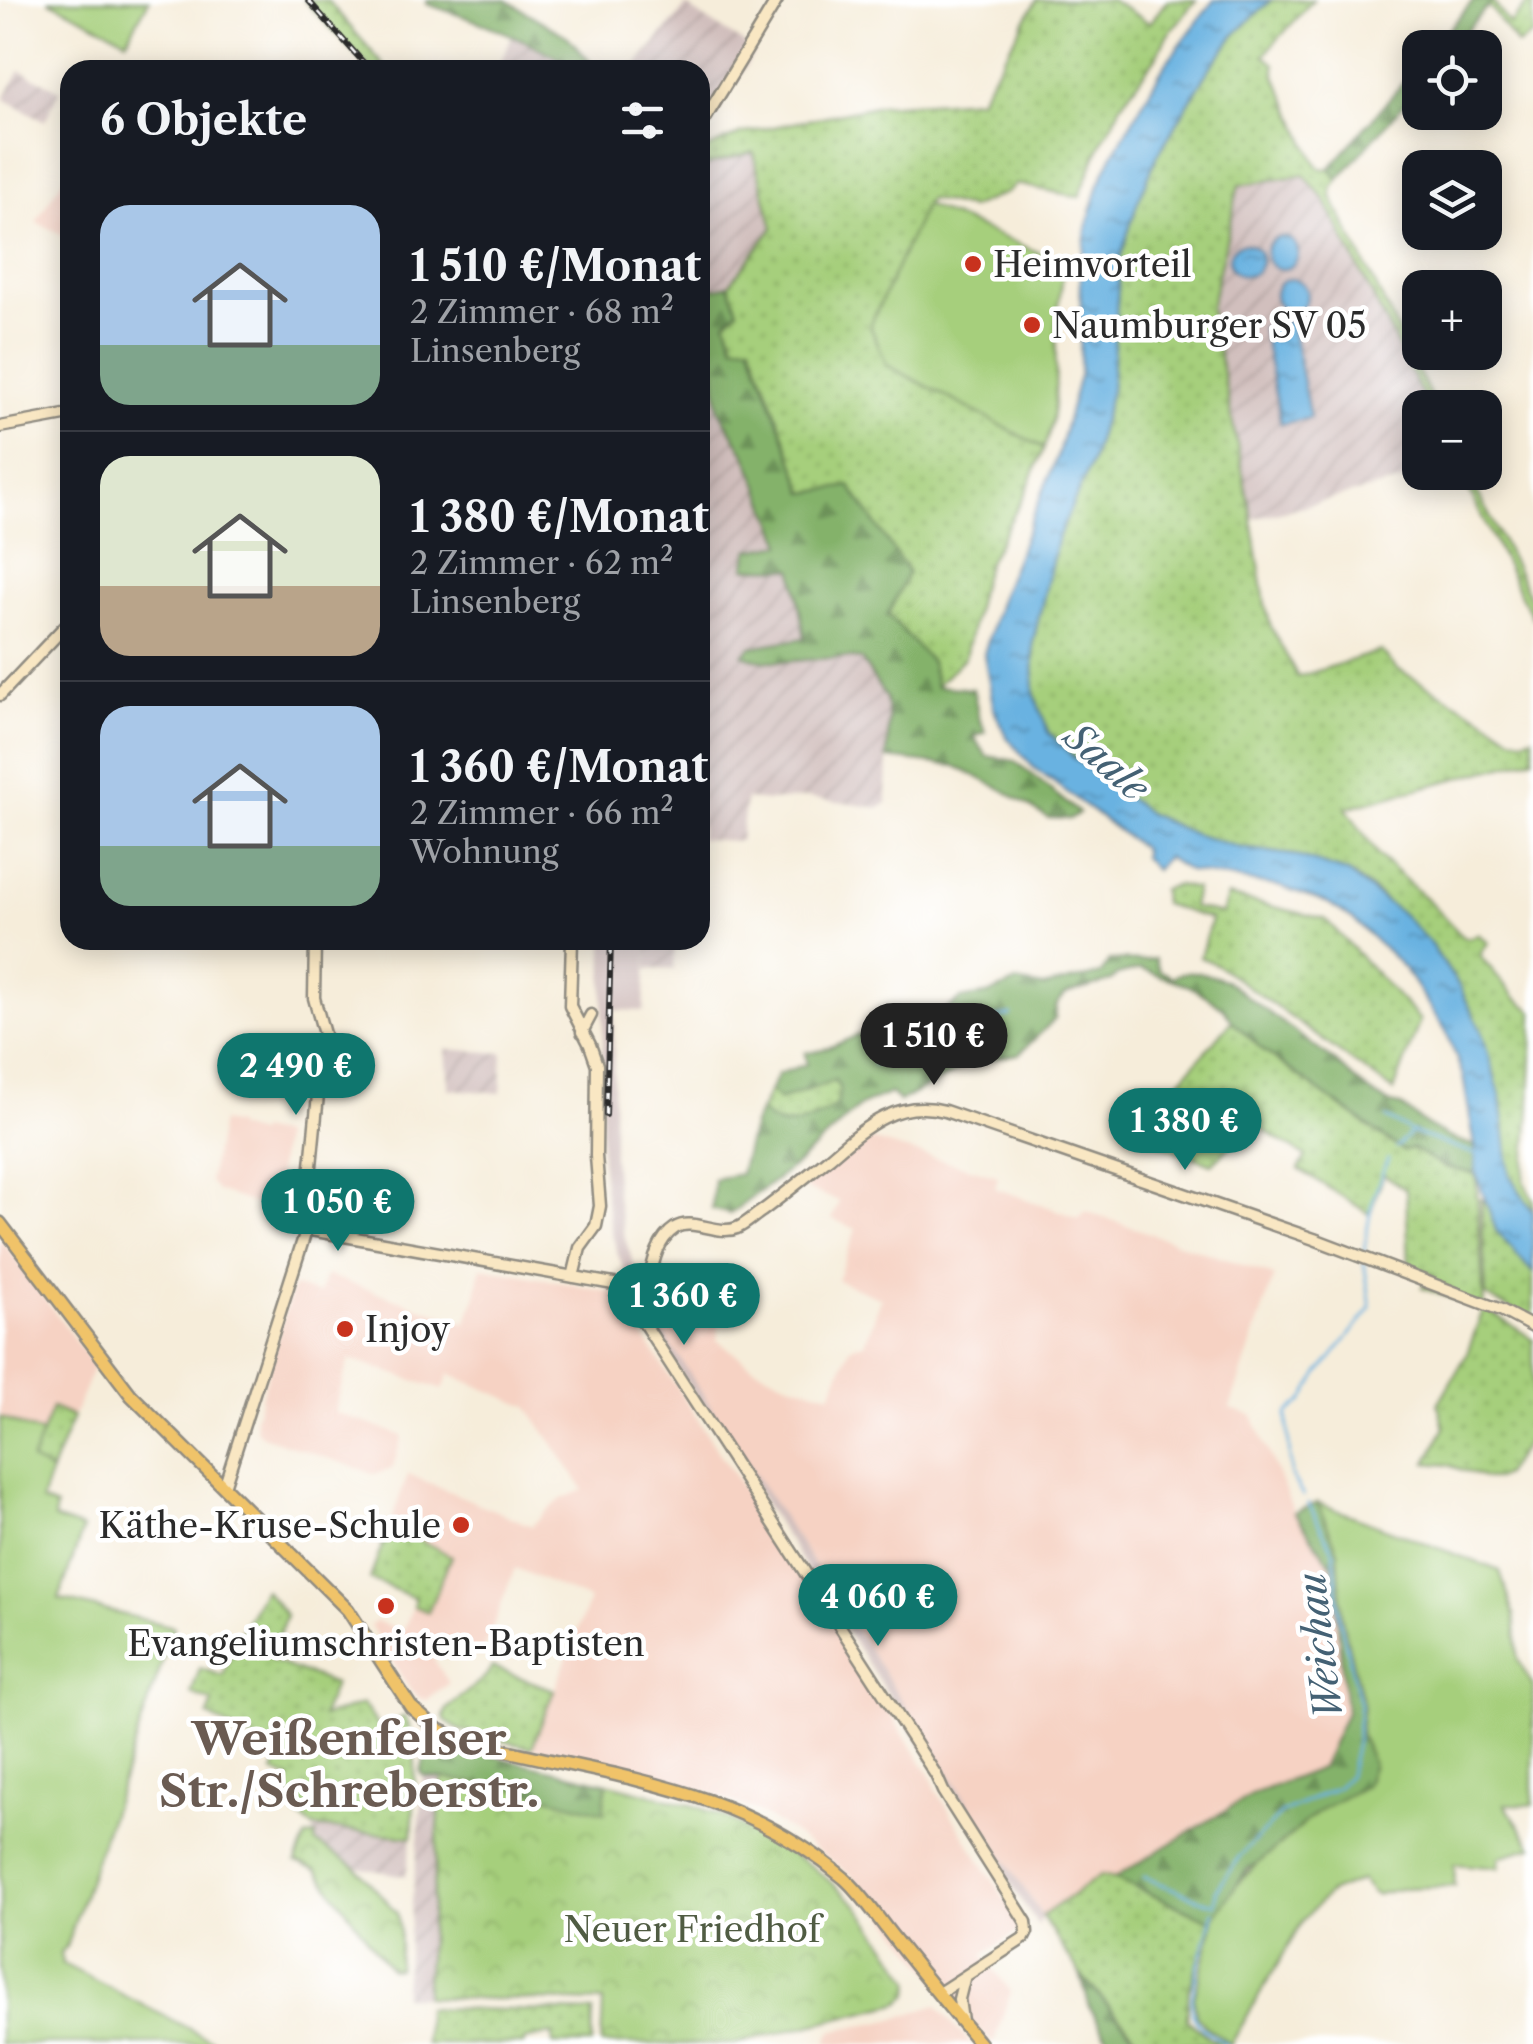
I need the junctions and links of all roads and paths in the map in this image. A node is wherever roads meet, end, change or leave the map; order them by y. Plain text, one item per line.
1 (776, 0) edge
2 (710, 110) edge
3 (60, 416) edge
4 (0, 426) edge
5 (60, 632) edge
6 (0, 695) edge
7 (315, 950) edge
8 (572, 950) edge
9 (591, 1015) dead end
10 (582, 1032) junction
11 (0, 1223) edge
12 (305, 1229) junction
13 (573, 1277) junction
14 (627, 1286) junction
15 (1533, 1327) edge
16 (224, 1487) junction
17 (964, 1978) junction
18 (939, 1994) junction
19 (962, 2022) junction
20 (980, 2044) edge

1 - 2 main road
3 - 4 main road
5 - 6 main road
7 - 12 main road
8 - 10 main road
9 - 10 main road
10 - 13 main road
11 - 16 main road
12 - 13 main road
12 - 16 main road
13 - 14 main road
14 - 15 main road
14 - 17 main road
16 - 18 main road
17 - 18 main road
17 - 19 main road
18 - 19 main road
19 - 20 main road

